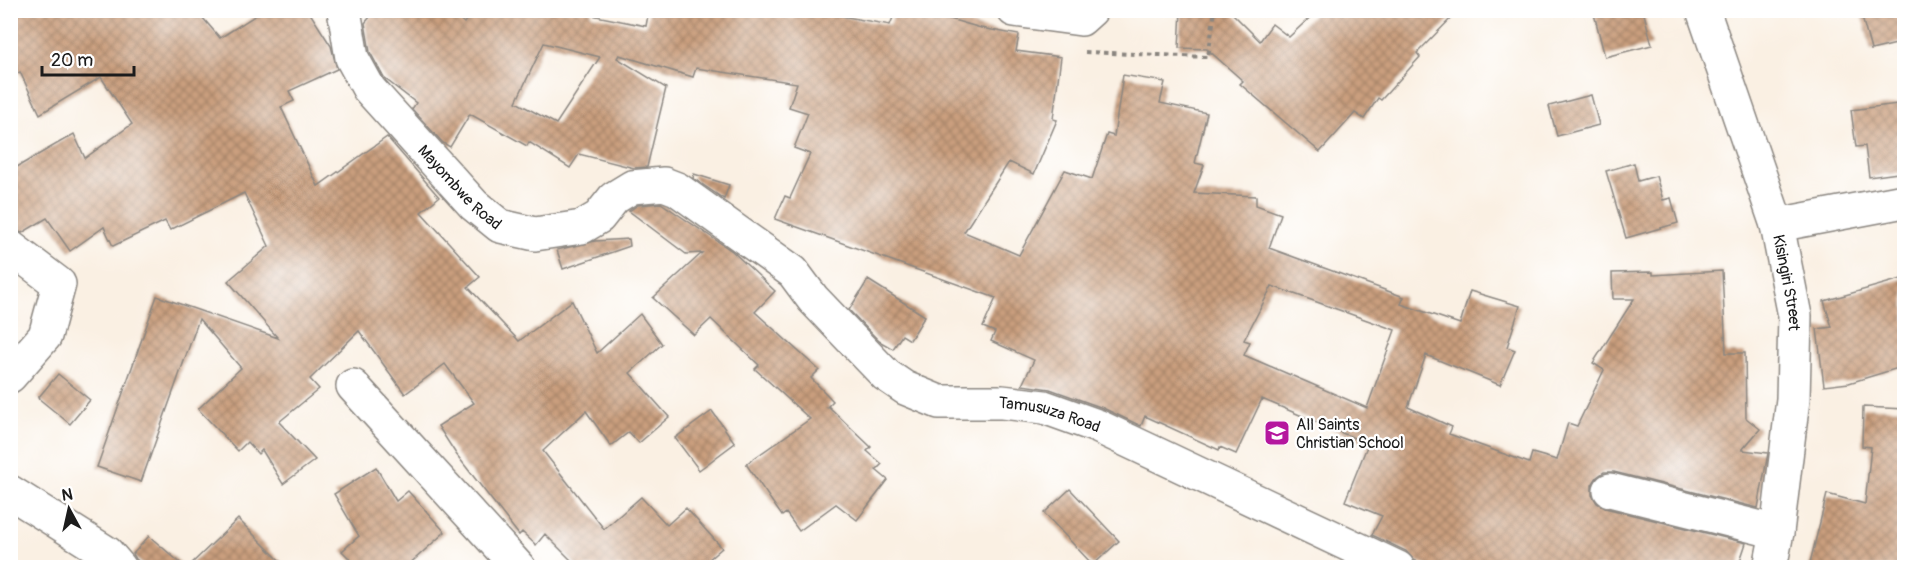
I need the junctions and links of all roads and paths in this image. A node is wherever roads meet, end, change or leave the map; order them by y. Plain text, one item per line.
1 (344, 10) edge
2 (1014, 10) edge
3 (1215, 10) edge
4 (1703, 10) edge
5 (1088, 14) edge
6 (1905, 201) edge
7 (1777, 225) junction
8 (738, 231) joint
9 (10, 247) edge
10 (10, 376) edge
11 (353, 386) dead end
12 (1610, 490) dead end
13 (10, 492) edge
14 (1778, 532) junction
15 (120, 567) edge
16 (519, 567) edge
17 (1398, 567) edge
18 (1770, 567) edge

1 - 8 street, Mayombwe Road
2 - 5 street
3 - 5 path
4 - 7 street, Kisingiri Street
6 - 7 street
7 - 14 street, Kisingiri Street
8 - 17 street, Tamusuza Road
9 - 10 street
11 - 16 street
12 - 14 street
13 - 15 street
14 - 18 street, Kisingiri Street

